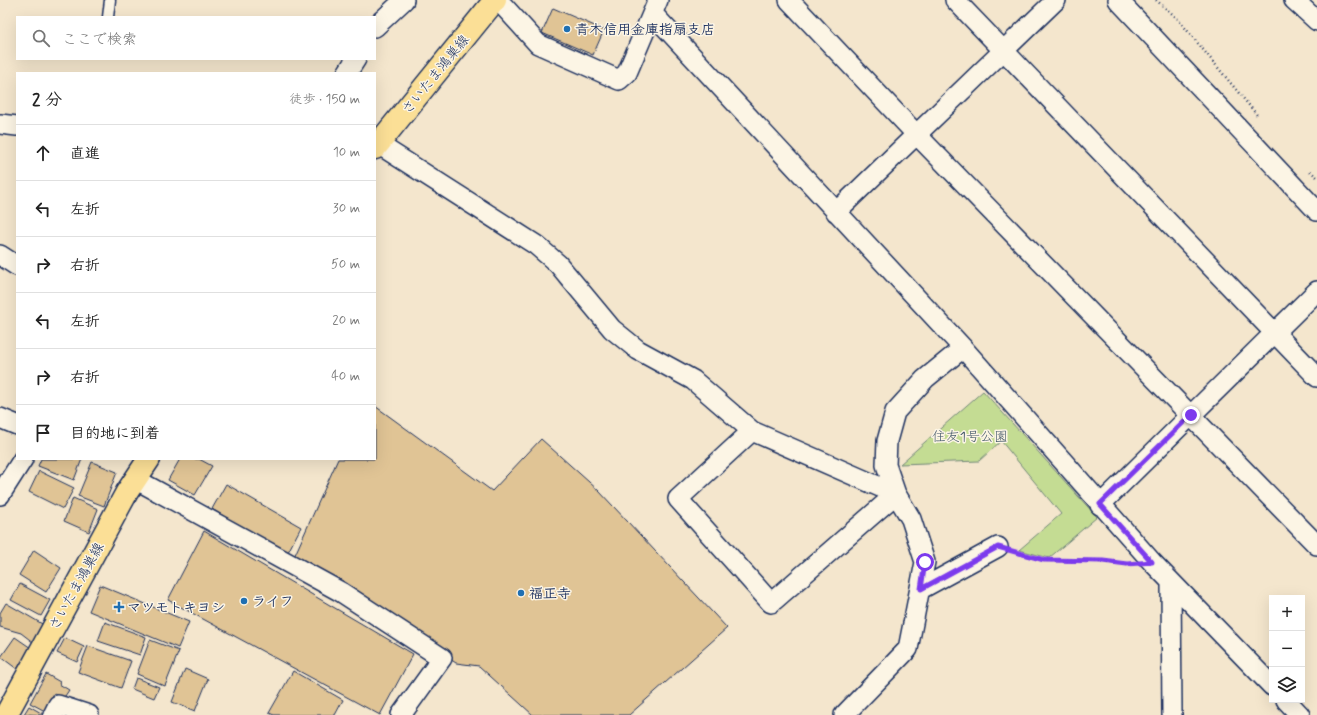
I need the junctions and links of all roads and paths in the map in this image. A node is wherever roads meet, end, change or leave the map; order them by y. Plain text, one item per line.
1 (110, 0) edge
2 (404, 0) edge
3 (497, 0) edge
4 (789, 0) edge
5 (955, 0) edge
6 (1056, 0) edge
7 (1118, 0) edge
8 (1156, 0) edge
9 (1294, 0) edge
10 (656, 7) edge
11 (108, 16) edge
12 (1317, 22) edge
13 (376, 26) edge
14 (1003, 51) junction
15 (355, 60) edge
16 (348, 72) edge
17 (1260, 119) dead end
18 (0, 124) edge
19 (16, 126) edge
20 (916, 134) junction
21 (377, 146) edge
22 (1306, 168) dead end
23 (1317, 177) edge
24 (1311, 201) edge
25 (1317, 211) edge
26 (836, 212) junction
27 (0, 254) edge
28 (16, 265) edge
29 (1317, 290) edge
30 (1274, 333) junction
31 (963, 348) junction
32 (1317, 377) edge
33 (1191, 415) junction
34 (0, 418) edge
35 (16, 425) edge
36 (752, 431) junction
37 (22, 460) edge
38 (148, 460) edge
39 (135, 479) junction
40 (896, 494) junction
41 (0, 495) edge
42 (1100, 504) junction
43 (1317, 545) edge
44 (998, 547) joint
45 (1152, 562) junction
46 (1171, 582) junction
47 (921, 589) junction
48 (1269, 683) edge
49 (1289, 703) edge
50 (6, 715) edge
51 (53, 715) edge
52 (89, 715) edge
53 (401, 715) edge
54 (844, 715) edge
55 (1172, 715) edge
56 (1300, 715) edge

1 - 11 lane
2 - 13 street
3 - 10 street
3 - 21 main road, さいたま鴻巣線
4 - 20 street
5 - 14 street
6 - 14 street
7 - 24 street
8 - 17 path
9 - 12 street
10 - 26 street
14 - 20 street
14 - 30 street
15 - 16 street
18 - 19 street
20 - 26 street
20 - 33 street
21 - 36 street
22 - 23 path
24 - 25 street
26 - 31 street
27 - 28 street
29 - 30 street
30 - 32 street
30 - 33 street
31 - 40 street
31 - 42 street
33 - 42 street
33 - 43 street
34 - 35 street
36 - 40 street
36 - 40 street
37 - 41 street
38 - 39 main road, さいたま鴻巣線
39 - 50 main road, さいたま鴻巣線
39 - 53 street
40 - 47 street
42 - 45 street
44 - 45 path
44 - 47 street
45 - 46 street
46 - 48 street
46 - 55 street
47 - 54 street
49 - 56 street
51 - 52 street

